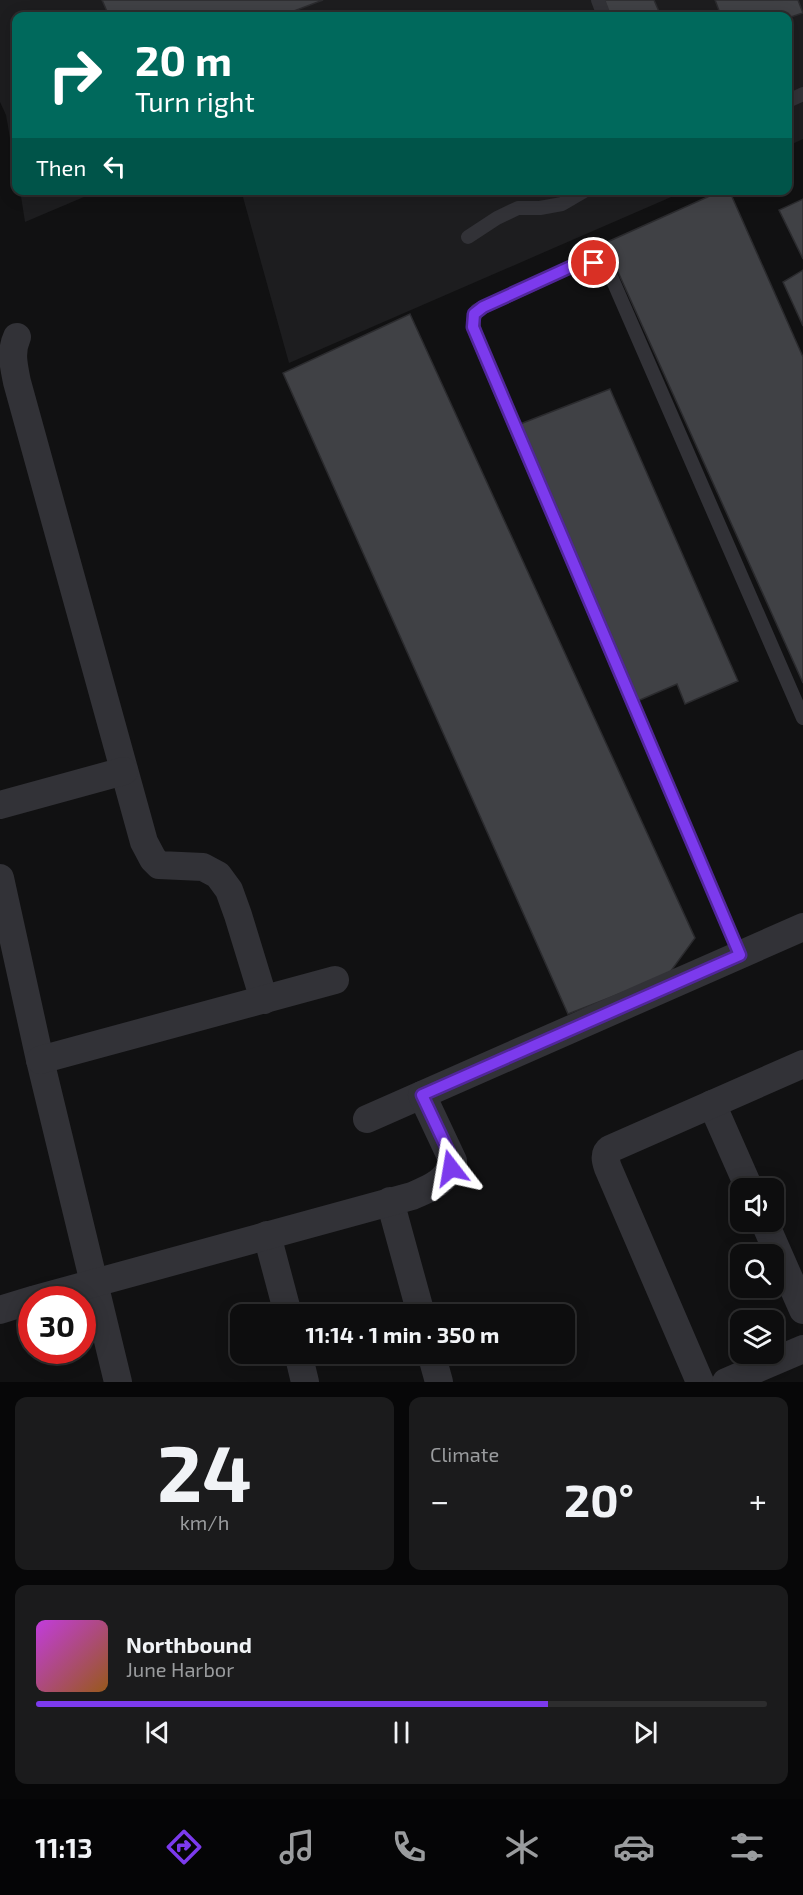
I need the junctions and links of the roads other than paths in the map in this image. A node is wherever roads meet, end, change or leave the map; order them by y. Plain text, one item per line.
1 (577, 195) edge
2 (468, 237) dead end
3 (17, 337) dead end
4 (803, 718) edge
5 (124, 771) junction
6 (0, 805) edge
7 (0, 878) edge
8 (803, 927) edge
9 (740, 955) junction
10 (335, 980) dead end
11 (264, 1000) junction
12 (40, 1060) junction
13 (803, 1064) edge
14 (422, 1095) junction
15 (712, 1104) junction
16 (367, 1119) dead end
17 (745, 1178) edge
18 (390, 1201) junction
19 (769, 1232) edge
20 (267, 1235) junction
21 (93, 1282) junction
22 (80, 1286) edge
23 (18, 1304) edge
24 (285, 1304) edge
25 (418, 1304) edge
26 (0, 1310) edge
27 (803, 1310) edge
28 (803, 1349) edge
29 (301, 1364) edge
30 (434, 1364) edge
31 (118, 1382) edge
32 (305, 1382) edge
33 (439, 1382) edge
34 (700, 1382) edge
35 (726, 1382) edge

1 - 2 lane
3 - 5 street
4 - 9 lane
5 - 6 street
5 - 11 street
7 - 12 street
8 - 9 street
9 - 14 street
10 - 11 street
11 - 12 street
12 - 21 street
13 - 15 street
14 - 16 street
14 - 18 street
15 - 17 street
15 - 34 street
18 - 20 street
18 - 25 street
19 - 27 street
20 - 21 street
20 - 24 street
21 - 22 street
21 - 31 street
23 - 26 street
28 - 35 street
29 - 32 street
30 - 33 street

